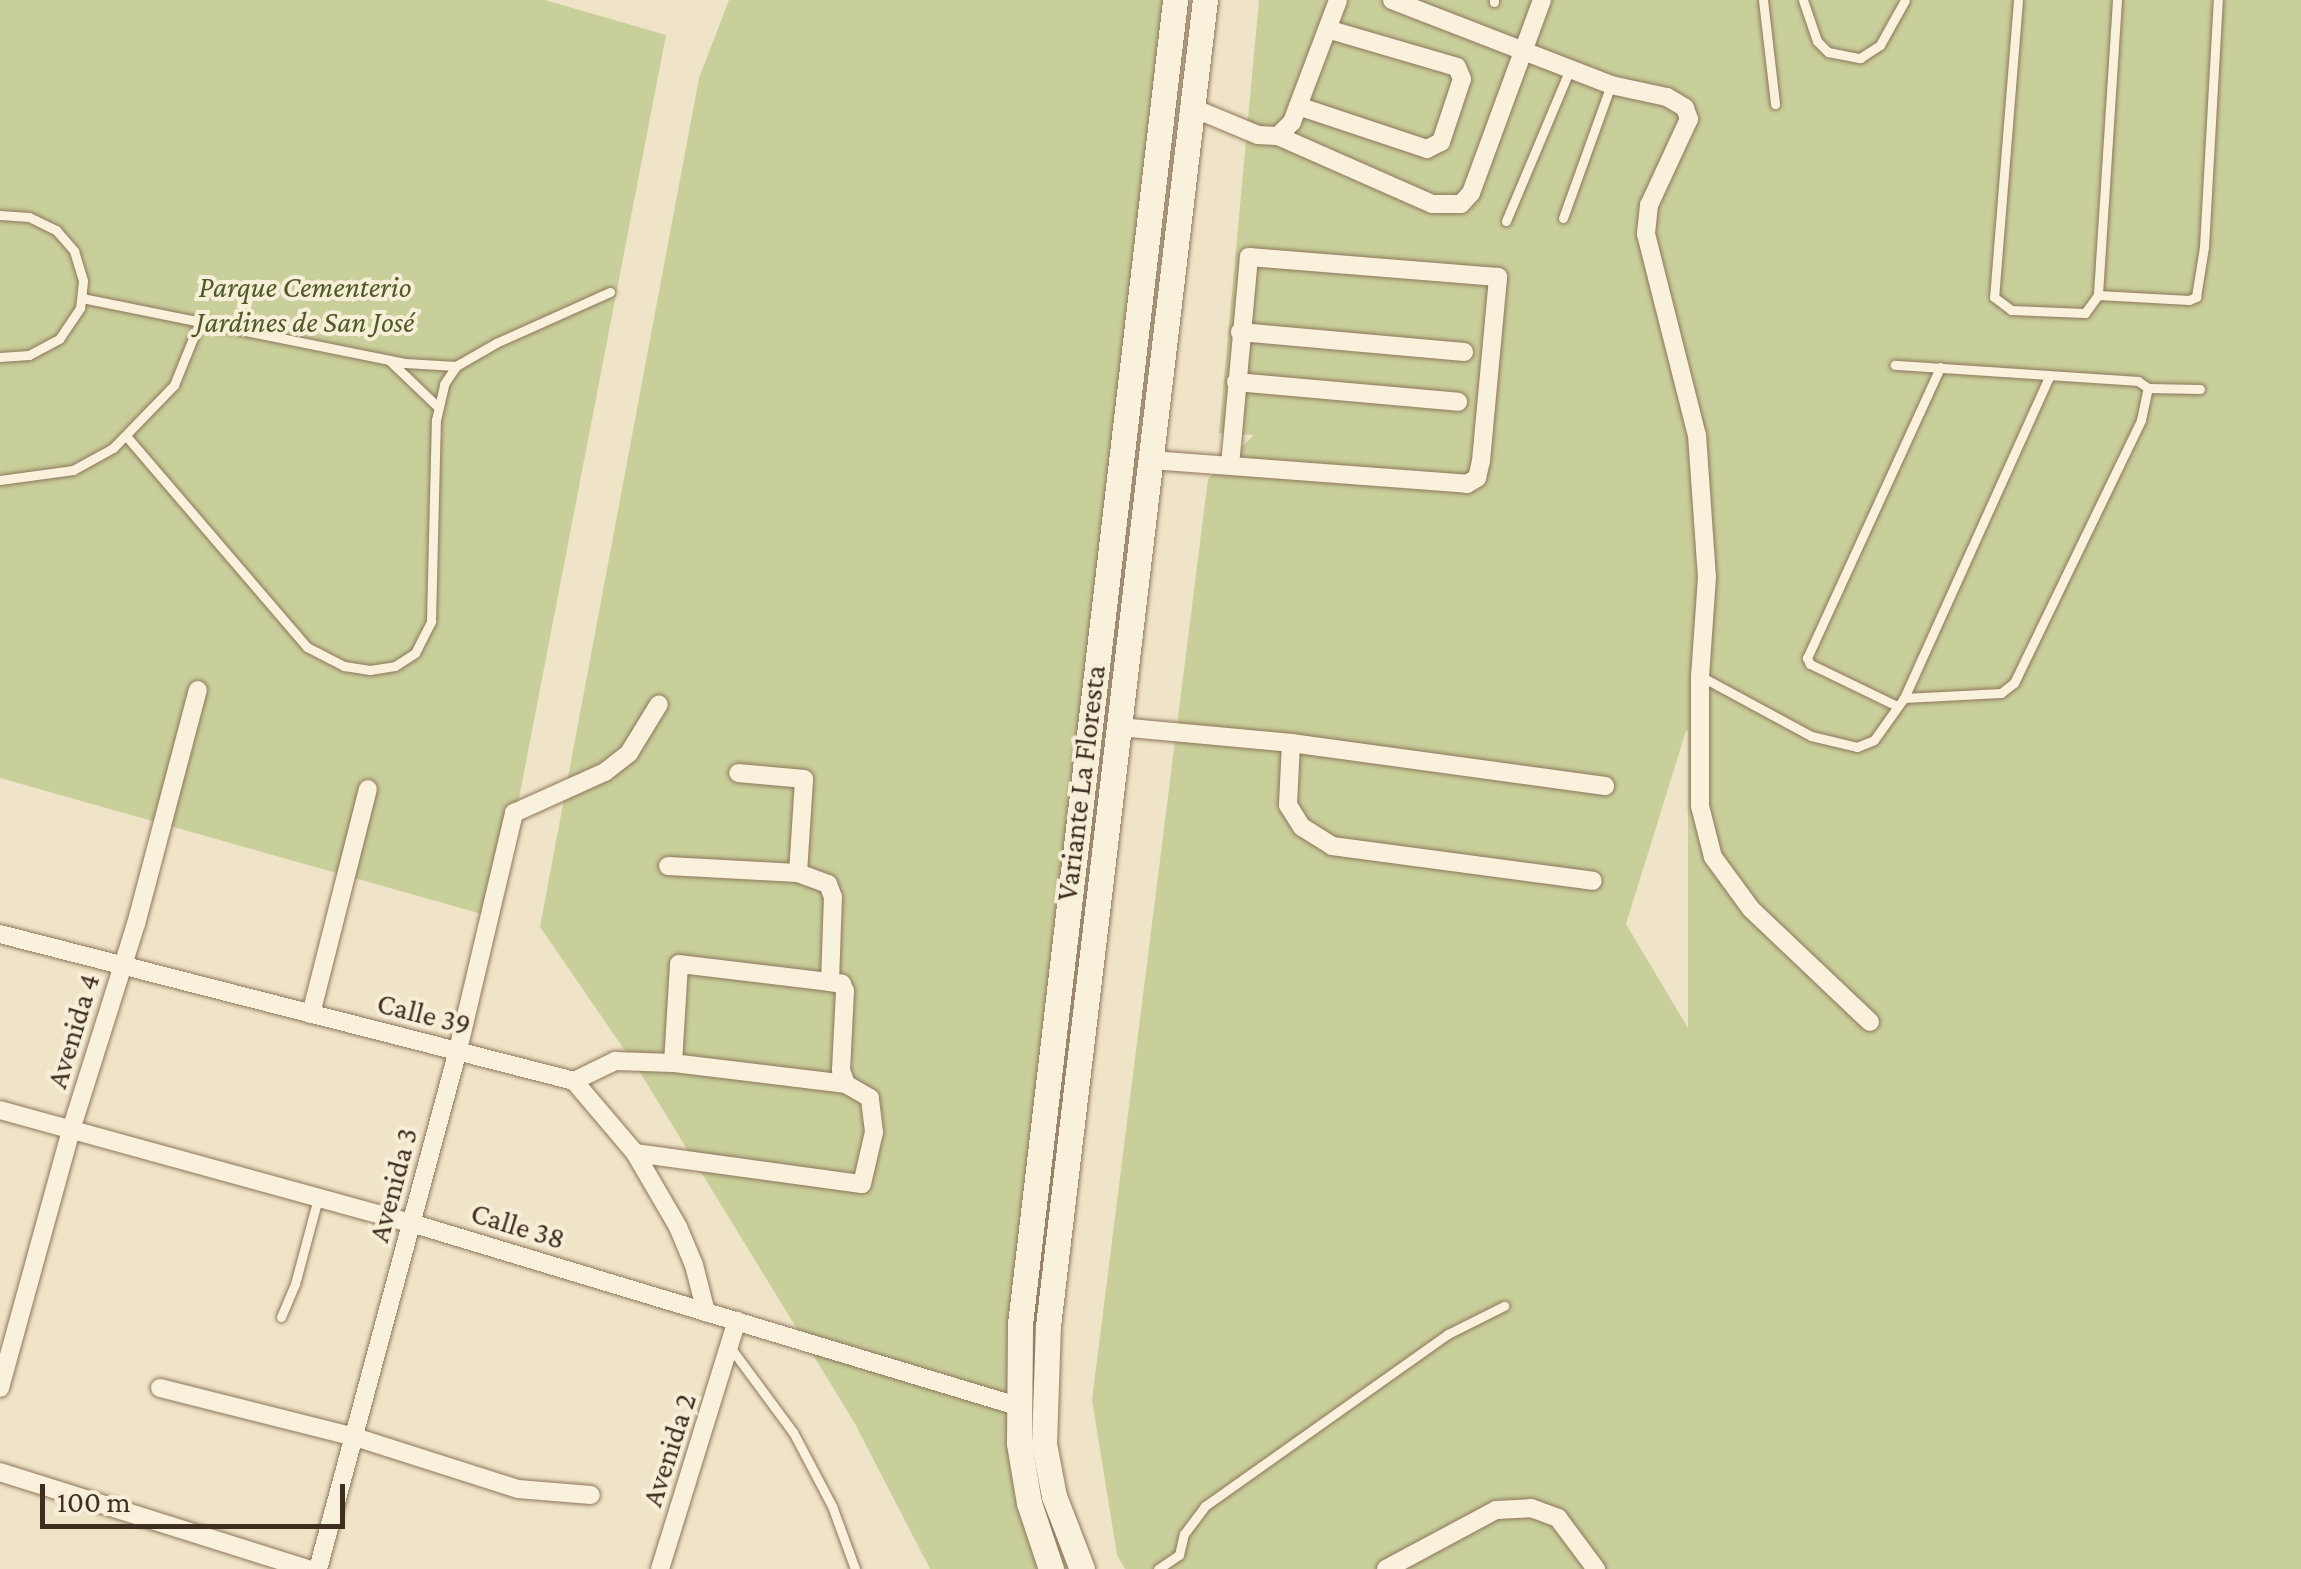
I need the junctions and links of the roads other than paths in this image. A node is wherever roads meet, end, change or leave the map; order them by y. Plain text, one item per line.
1 (1175, 0) edge
2 (1206, 0) edge
3 (1338, 0) edge
4 (1392, 0) edge
5 (1542, 0) edge
6 (1763, 0) edge
7 (1803, 0) edge
8 (1904, 0) edge
9 (2018, 0) edge
10 (2117, 0) edge
11 (2218, 0) edge
12 (1327, 29) junction
13 (1523, 51) junction
14 (1570, 69) junction
15 (1611, 85) junction
16 (1775, 104) dead end
17 (1298, 106) junction
18 (1193, 108) junction
19 (1278, 136) junction
20 (0, 215) edge
21 (1564, 218) dead end
22 (1506, 221) dead end
23 (610, 292) dead end
24 (2098, 294) junction
25 (82, 298) junction
26 (200, 321) junction
27 (1240, 332) junction
28 (1464, 352) dead end
29 (0, 356) edge
30 (388, 358) junction
31 (1896, 365) dead end
32 (456, 366) junction
33 (1940, 367) junction
34 (2049, 377) junction
35 (1236, 382) junction
36 (2148, 388) junction
37 (2200, 389) dead end
38 (1458, 402) dead end
39 (437, 406) junction
40 (127, 437) junction
41 (1230, 464) junction
42 (1150, 472) junction
43 (1118, 477) junction
44 (0, 480) edge
45 (1700, 676) junction
46 (198, 690) dead end
47 (1900, 702) junction
48 (660, 704) dead end
49 (1120, 726) junction
50 (1292, 744) junction
51 (738, 774) dead end
52 (1605, 786) dead end
53 (368, 788) dead end
54 (668, 866) dead end
55 (798, 873) junction
56 (1594, 881) dead end
57 (0, 934) edge
58 (122, 967) junction
59 (830, 982) junction
60 (311, 1014) junction
61 (1870, 1022) dead end
62 (458, 1050) junction
63 (673, 1063) junction
64 (574, 1081) junction
65 (846, 1084) junction
66 (0, 1110) edge
67 (71, 1130) junction
68 (634, 1152) junction
69 (318, 1198) junction
70 (411, 1223) junction
71 (1504, 1306) dead end
72 (706, 1312) junction
73 (281, 1317) dead end
74 (737, 1322) junction
75 (1020, 1324) junction
76 (1048, 1326) junction
77 (730, 1348) junction
78 (0, 1388) edge
79 (160, 1388) dead end
80 (1017, 1406) junction
81 (355, 1438) junction
82 (0, 1472) edge
83 (591, 1495) dead end
84 (308, 1569) edge
85 (318, 1569) edge
86 (660, 1569) edge
87 (854, 1569) edge
88 (1051, 1569) edge
89 (1082, 1569) edge
90 (1158, 1569) edge
91 (1386, 1569) edge
92 (1596, 1569) edge

1 - 43 main road, Variante La Floresta
2 - 18 main road, Variante La Floresta
3 - 12 street
4 - 13 street
5 - 13 street
6 - 16 lane
7 - 8 lane
9 - 24 lane
10 - 24 lane
11 - 24 lane
12 - 17 street
12 - 17 street
13 - 14 street
13 - 19 street
14 - 15 street
14 - 22 lane
15 - 21 lane
15 - 45 street
17 - 19 street
18 - 19 street
18 - 42 main road, Variante La Floresta
20 - 25 lane
23 - 32 lane
25 - 26 lane
25 - 29 lane
26 - 30 lane
26 - 40 lane
27 - 28 street
27 - 35 street
27 - 41 street
30 - 32 lane
30 - 39 lane
31 - 33 lane
32 - 39 lane
33 - 34 lane
33 - 47 lane
34 - 36 lane
34 - 47 lane
35 - 38 street
35 - 41 street
36 - 37 lane
36 - 47 lane
39 - 40 lane
40 - 44 lane
41 - 42 street
42 - 43 main road
42 - 49 main road, Variante La Floresta
43 - 75 main road, Variante La Floresta
45 - 47 lane
45 - 61 street
46 - 58 street, Avenida 4
48 - 62 street, Avenida 3
49 - 50 street
49 - 76 main road, Variante La Floresta
50 - 52 street
50 - 56 street
51 - 55 street
53 - 60 street
54 - 55 street
55 - 59 street
57 - 58 street, Calle 39
58 - 60 street, Calle 39
58 - 67 street, Avenida 4
59 - 63 street
59 - 65 street
60 - 62 street, Calle 39
62 - 64 street, Calle 39
62 - 70 street, Avenida 3
63 - 64 street
63 - 65 street
64 - 68 street
65 - 68 street
66 - 67 street, Calle 38
67 - 69 street, Calle 38
67 - 78 street, Avenida 4
68 - 72 street
69 - 70 street, Calle 38
69 - 73 lane
70 - 72 street, Calle 38
70 - 81 street, Avenida 3
71 - 90 lane
72 - 74 street, Calle 38
74 - 77 street
74 - 80 street, Calle 38
75 - 76 main road
75 - 80 main road, Variante La Floresta
76 - 89 main road, Variante La Floresta
77 - 86 street, Avenida 2
77 - 87 lane
79 - 81 street
80 - 88 main road, Variante La Floresta
81 - 83 street
81 - 85 street, Avenida 3
82 - 84 street
91 - 92 street

